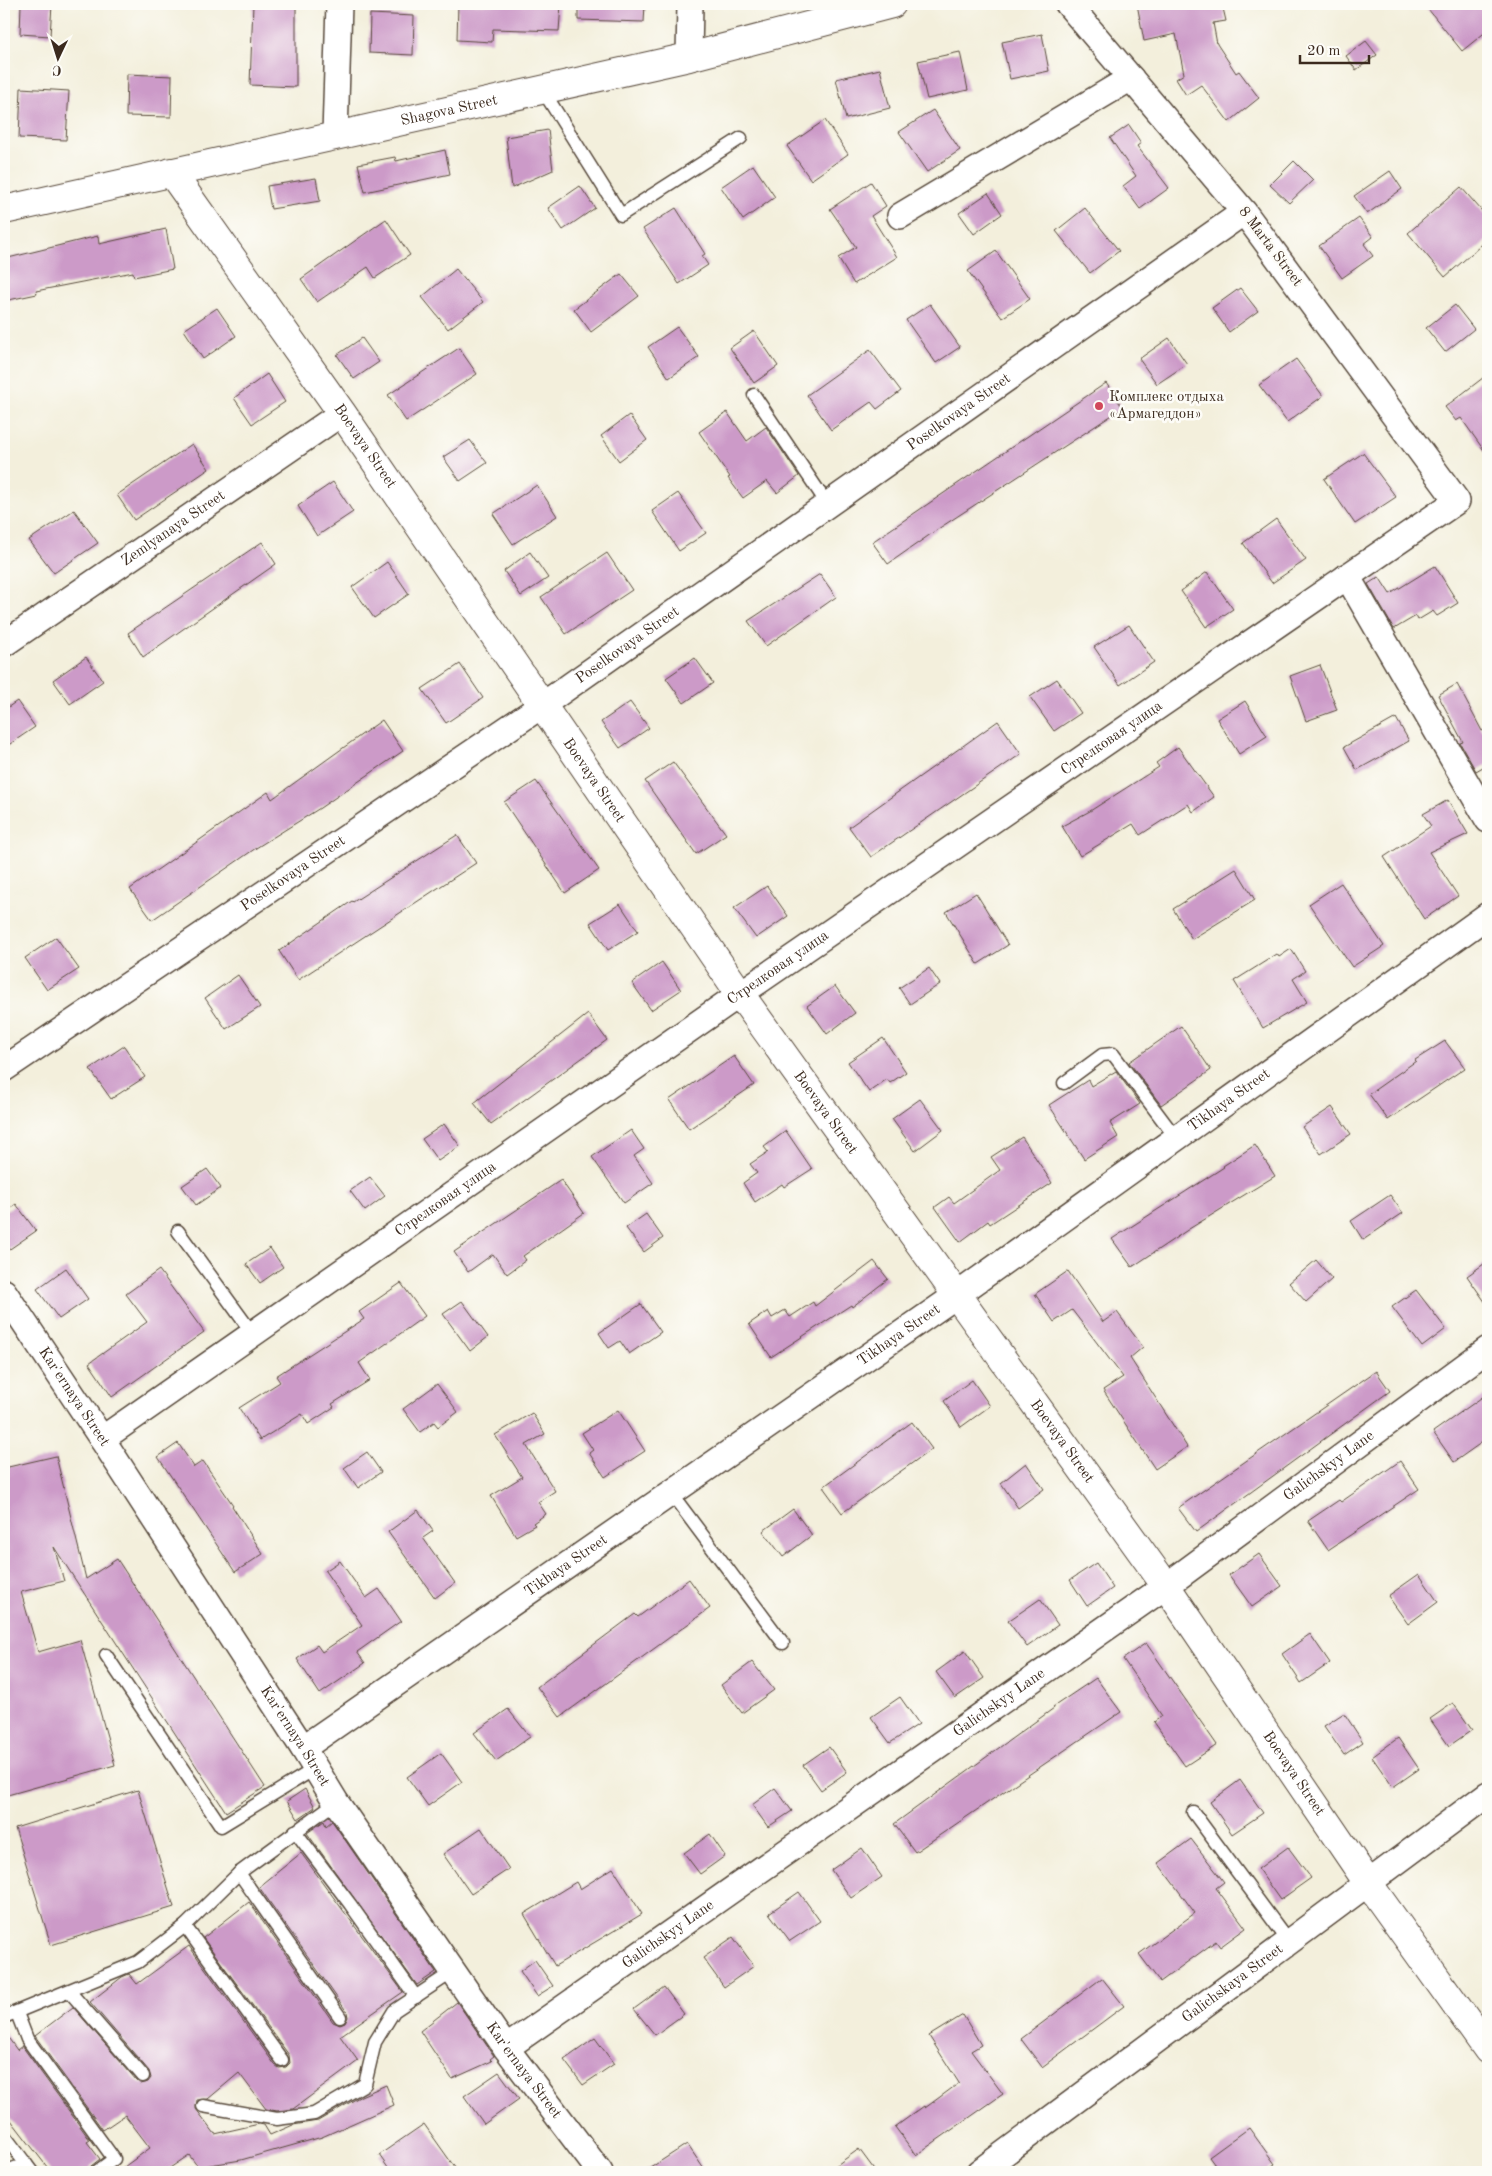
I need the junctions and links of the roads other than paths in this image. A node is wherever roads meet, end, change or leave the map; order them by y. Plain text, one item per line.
1 (339, 4) edge
2 (690, 4) edge
3 (892, 4) edge
4 (1068, 4) edge
5 (689, 57) junction
6 (1131, 78) junction
7 (542, 89) junction
8 (335, 135) junction
9 (741, 138) dead end
10 (171, 172) junction
11 (4, 210) edge
12 (1244, 212) junction
13 (900, 216) dead end
14 (754, 395) dead end
15 (342, 413) junction
16 (1457, 501) joint
17 (828, 505) junction
18 (1347, 576) junction
19 (4, 644) edge
20 (542, 706) junction
21 (1488, 820) edge
22 (1488, 915) edge
23 (740, 994) junction
24 (4, 1069) edge
25 (1064, 1083) dead end
26 (1176, 1138) junction
27 (178, 1231) dead end
28 (4, 1292) edge
29 (957, 1295) junction
30 (253, 1334) junction
31 (1488, 1349) edge
32 (102, 1439) junction
33 (671, 1493) junction
34 (1166, 1586) junction
35 (783, 1643) dead end
36 (106, 1655) dead end
37 (309, 1758) junction
38 (1488, 1794) edge
39 (336, 1802) junction
40 (1193, 1812) dead end
41 (295, 1831) junction
42 (238, 1873) junction
43 (1368, 1883) junction
44 (185, 1926) junction
45 (1288, 1942) junction
46 (454, 1970) junction
47 (69, 1991) junction
48 (416, 1997) junction
49 (17, 2013) junction
50 (4, 2017) edge
51 (340, 2017) dead end
52 (506, 2048) junction
53 (1488, 2050) edge
54 (282, 2060) dead end
55 (143, 2076) dead end
56 (203, 2106) dead end
57 (4, 2135) edge
58 (29, 2168) edge
59 (4, 2172) edge
60 (96, 2172) edge
61 (600, 2172) edge
62 (979, 2172) edge

1 - 8 street
2 - 5 street
3 - 5 street, Shagova Street
4 - 6 street, 8 Marta Street
5 - 7 street, Shagova Street
6 - 12 street, 8 Marta Street
6 - 13 street
7 - 8 street, Shagova Street
7 - 9 lane
8 - 10 street, Shagova Street
10 - 11 street, Shagova Street
10 - 15 street, Boevaya Street
12 - 16 street, 8 Marta Street
12 - 17 street, Poselkovaya Street
14 - 17 lane
15 - 19 street, Zemlyanaya Street
15 - 20 street, Boevaya Street
16 - 18 street, Стрелковая улица
17 - 20 street, Poselkovaya Street
18 - 21 street
18 - 23 street, Стрелковая улица
20 - 23 street, Boevaya Street
20 - 24 street, Poselkovaya Street
22 - 26 street, Tikhaya Street
23 - 29 street, Boevaya Street
23 - 30 street, Стрелковая улица
25 - 26 lane
26 - 29 street, Tikhaya Street
27 - 30 lane
28 - 32 street, Kar'ernaya Street
29 - 33 street, Tikhaya Street
29 - 34 street, Boevaya Street
30 - 32 street, Стрелковая улица
31 - 34 street, Galichskyy Lane
32 - 37 street, Kar'ernaya Street
33 - 35 lane
33 - 37 street, Tikhaya Street
34 - 43 street, Boevaya Street
34 - 52 street, Galichskyy Lane
36 - 37 lane
37 - 39 street, Kar'ernaya Street
38 - 43 street, Galichskaya Street
39 - 41 lane
39 - 46 street, Kar'ernaya Street
40 - 45 lane
41 - 42 lane
41 - 48 lane
42 - 44 lane
42 - 51 lane
43 - 45 street, Galichskaya Street
43 - 53 street, Boevaya Street
44 - 47 lane
44 - 54 lane
45 - 62 street, Galichskaya Street
46 - 48 lane
46 - 52 street, Kar'ernaya Street
47 - 49 lane
47 - 55 lane
48 - 56 lane
49 - 50 lane
49 - 60 lane
52 - 61 street, Kar'ernaya Street
57 - 58 lane
58 - 59 lane

